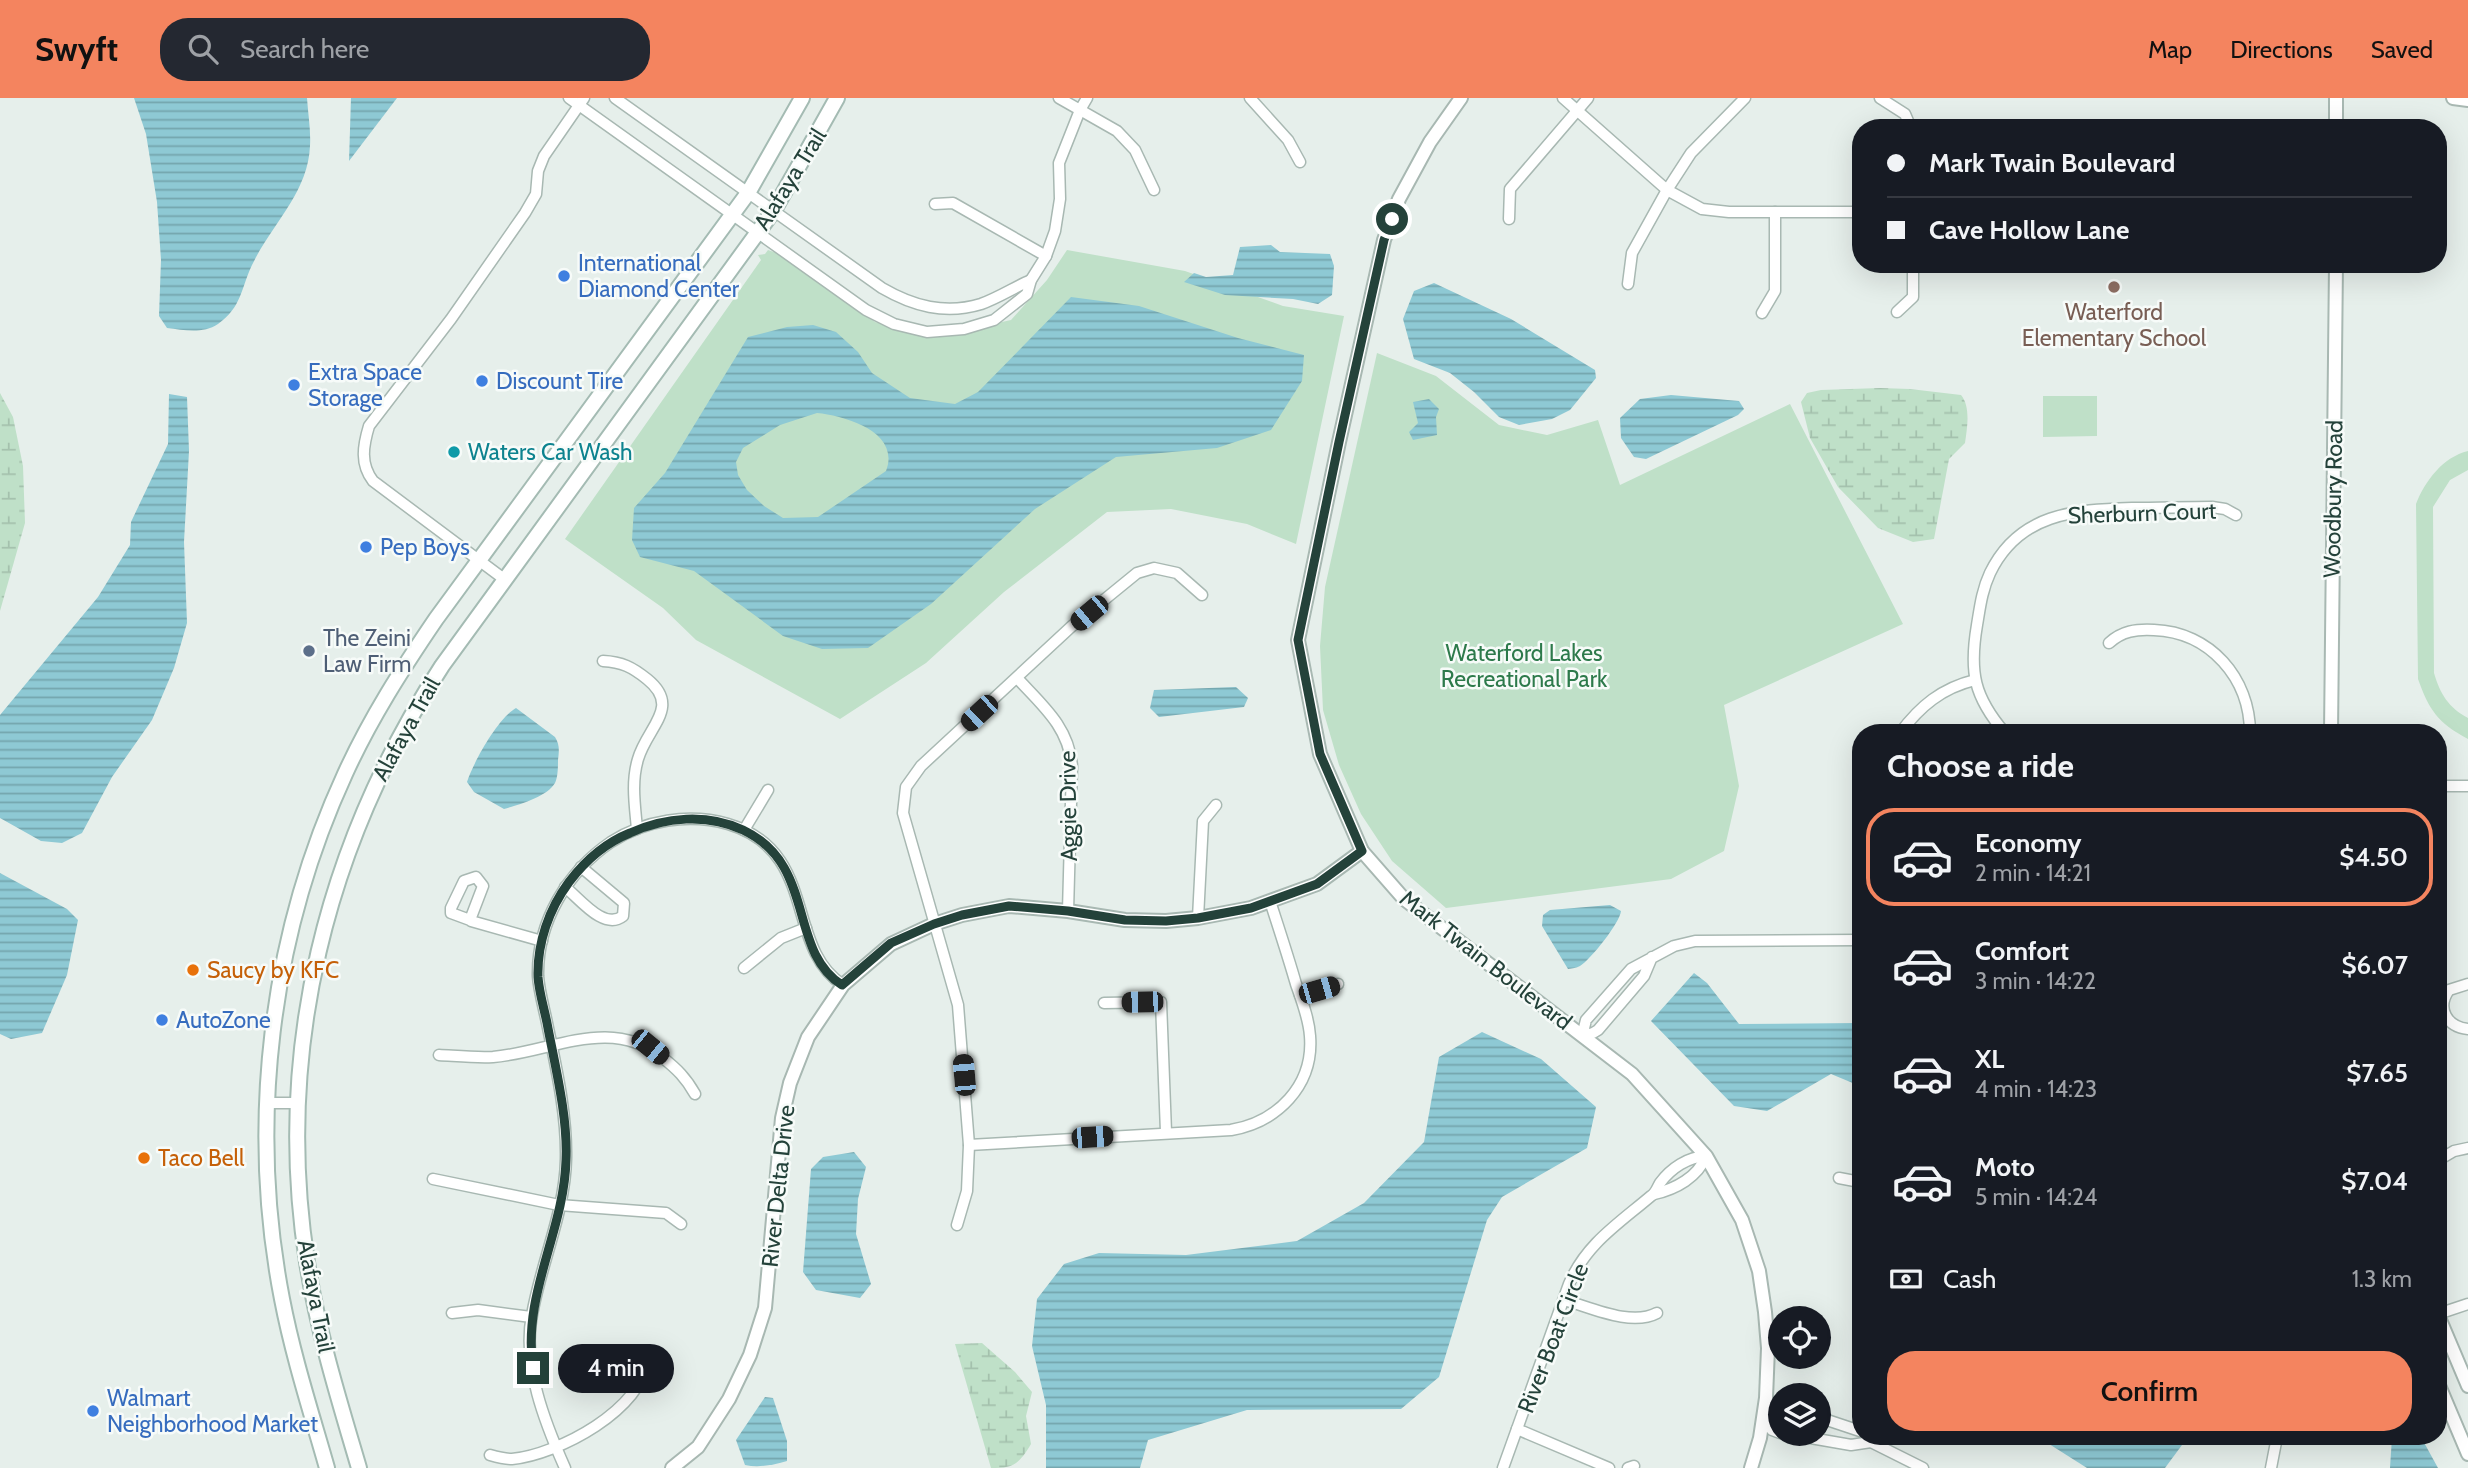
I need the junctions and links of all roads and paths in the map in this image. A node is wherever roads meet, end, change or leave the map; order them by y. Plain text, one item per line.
1 (615, 98) edge
2 (802, 98) edge
3 (837, 98) edge
4 (1059, 98) edge
5 (1087, 98) edge
6 (1250, 98) edge
7 (1461, 98) edge
8 (1563, 98) edge
9 (1588, 98) edge
10 (1745, 98) edge
11 (1880, 98) edge
12 (2336, 98) edge
13 (2453, 98) edge
14 (577, 100) edge
15 (2468, 100) edge
16 (1080, 110) junction
17 (1576, 110) junction
18 (1907, 119) edge
19 (2336, 119) edge
20 (1300, 162) dead end
21 (1154, 190) dead end
22 (1667, 190) junction
23 (748, 193) junction
24 (935, 204) dead end
25 (774, 210) junction
26 (1775, 212) junction
27 (1852, 212) edge
28 (732, 215) junction
29 (1509, 219) dead end
30 (757, 233) junction
31 (1046, 256) junction
32 (1913, 273) edge
33 (2336, 273) edge
34 (1031, 280) junction
35 (1628, 284) dead end
36 (1897, 312) dead end
37 (1762, 313) dead end
38 (2236, 515) dead end
39 (479, 560) junction
40 (504, 579) junction
41 (1202, 595) dead end
42 (2109, 643) dead end
43 (603, 661) dead end
44 (1017, 678) junction
45 (1975, 680) junction
46 (1907, 724) edge
47 (1998, 724) edge
48 (2249, 724) edge
49 (2331, 724) edge
50 (2447, 786) edge
51 (2468, 786) edge
52 (768, 790) dead end
53 (1216, 805) dead end
54 (637, 829) junction
55 (744, 830) junction
56 (1362, 851) junction
57 (581, 867) junction
58 (565, 887) junction
59 (1270, 901) junction
60 (1068, 911) junction
61 (1198, 918) junction
62 (470, 920) junction
63 (934, 924) junction
64 (806, 928) junction
65 (1852, 940) edge
66 (542, 941) junction
67 (1652, 957) junction
68 (744, 968) dead end
69 (1338, 984) dead end
70 (2468, 984) edge
71 (842, 985) junction
72 (1300, 995) junction
73 (2447, 995) edge
74 (1104, 1003) dead end
75 (2447, 1019) edge
76 (2468, 1029) edge
77 (1582, 1035) junction
78 (551, 1046) junction
79 (439, 1055) dead end
80 (695, 1094) dead end
81 (267, 1103) junction
82 (298, 1103) junction
83 (1166, 1132) junction
84 (969, 1145) junction
85 (2468, 1148) edge
86 (1706, 1156) junction
87 (2447, 1156) edge
88 (1839, 1178) dead end
89 (433, 1179) dead end
90 (1852, 1180) edge
91 (1654, 1194) junction
92 (559, 1205) junction
93 (681, 1224) dead end
94 (957, 1225) dead end
95 (1564, 1300) junction
96 (2468, 1304) edge
97 (2447, 1312) edge
98 (452, 1313) dead end
99 (1657, 1313) dead end
100 (531, 1317) junction
101 (2447, 1336) edge
102 (647, 1358) dead end
103 (2468, 1385) edge
104 (2447, 1404) edge
105 (1768, 1417) edge
106 (1763, 1419) junction
107 (1831, 1420) edge
108 (1768, 1425) edge
109 (1852, 1427) edge
110 (1517, 1429) junction
111 (1831, 1442) edge
112 (1852, 1445) edge
113 (1882, 1445) edge
114 (2275, 1445) edge
115 (556, 1447) junction
116 (2468, 1454) edge
117 (490, 1455) dead end
118 (327, 1468) edge
119 (359, 1468) edge
120 (565, 1468) edge
121 (672, 1468) edge
122 (1503, 1468) edge
123 (1609, 1468) edge
124 (1751, 1468) edge
125 (1923, 1468) edge
126 (2271, 1468) edge

1 - 23 street
2 - 23 main road, Alafaya Trail
3 - 25 main road, Alafaya Trail
4 - 16 street
5 - 16 street
6 - 20 street
7 - 56 street, Mark Twain Boulevard
8 - 17 street
9 - 17 street
10 - 22 street
11 - 18 street
12 - 19 street
13 - 15 street
14 - 28 street
14 - 39 street
16 - 21 street
16 - 31 street
17 - 22 street
17 - 29 street
22 - 26 street
22 - 35 street
23 - 25 street
23 - 28 main road, Alafaya Trail
24 - 31 street
25 - 30 main road, Alafaya Trail
25 - 34 street
26 - 27 street
26 - 37 street
28 - 30 street
28 - 39 main road, Alafaya Trail
30 - 34 street
30 - 40 main road, Alafaya Trail
31 - 34 street
32 - 36 street
33 - 49 street, Woodbury Road
38 - 45 street, Sherburn Court
39 - 40 street
39 - 81 main road, Alafaya Trail
40 - 82 main road, Alafaya Trail
41 - 44 street
42 - 48 street
43 - 54 street
44 - 60 street, Aggie Drive
44 - 63 street
45 - 46 street
45 - 47 street, Sherburn Court
50 - 51 street
52 - 55 street
53 - 61 street
54 - 55 street
54 - 57 street
55 - 64 street
56 - 59 street, River Delta Drive
56 - 77 street, Mark Twain Boulevard
57 - 58 street
57 - 58 street
58 - 66 street
59 - 61 street, River Delta Drive
59 - 72 street
60 - 61 street, River Delta Drive
60 - 63 street, River Delta Drive
62 - 62 street
62 - 66 street
63 - 71 street, River Delta Drive
63 - 84 street
64 - 68 street
64 - 71 street
65 - 67 street
66 - 78 street
67 - 77 street
67 - 77 street
69 - 72 street
70 - 73 street
71 - 121 street, River Delta Drive
72 - 83 street
74 - 83 street
75 - 76 street
77 - 86 street, Mark Twain Boulevard
78 - 79 street
78 - 80 street
78 - 92 street
81 - 82 street
81 - 118 main road, Alafaya Trail
82 - 119 main road, Alafaya Trail
83 - 84 street
84 - 94 street
85 - 87 street
86 - 91 street, River Boat Circle
86 - 91 street, River Boat Circle
86 - 106 street, Mark Twain Boulevard
88 - 90 street
89 - 92 street
91 - 95 street, River Boat Circle
92 - 93 street
92 - 100 street
95 - 99 street
95 - 110 street, River Boat Circle
96 - 97 street
98 - 100 street
100 - 115 street
101 - 103 street
102 - 115 street
104 - 116 street
105 - 106 street
106 - 108 street
106 - 124 street, Mark Twain Boulevard
107 - 109 street
110 - 122 street, River Boat Circle
110 - 123 street
111 - 112 street
113 - 125 street
114 - 126 street
115 - 117 street
115 - 120 street

